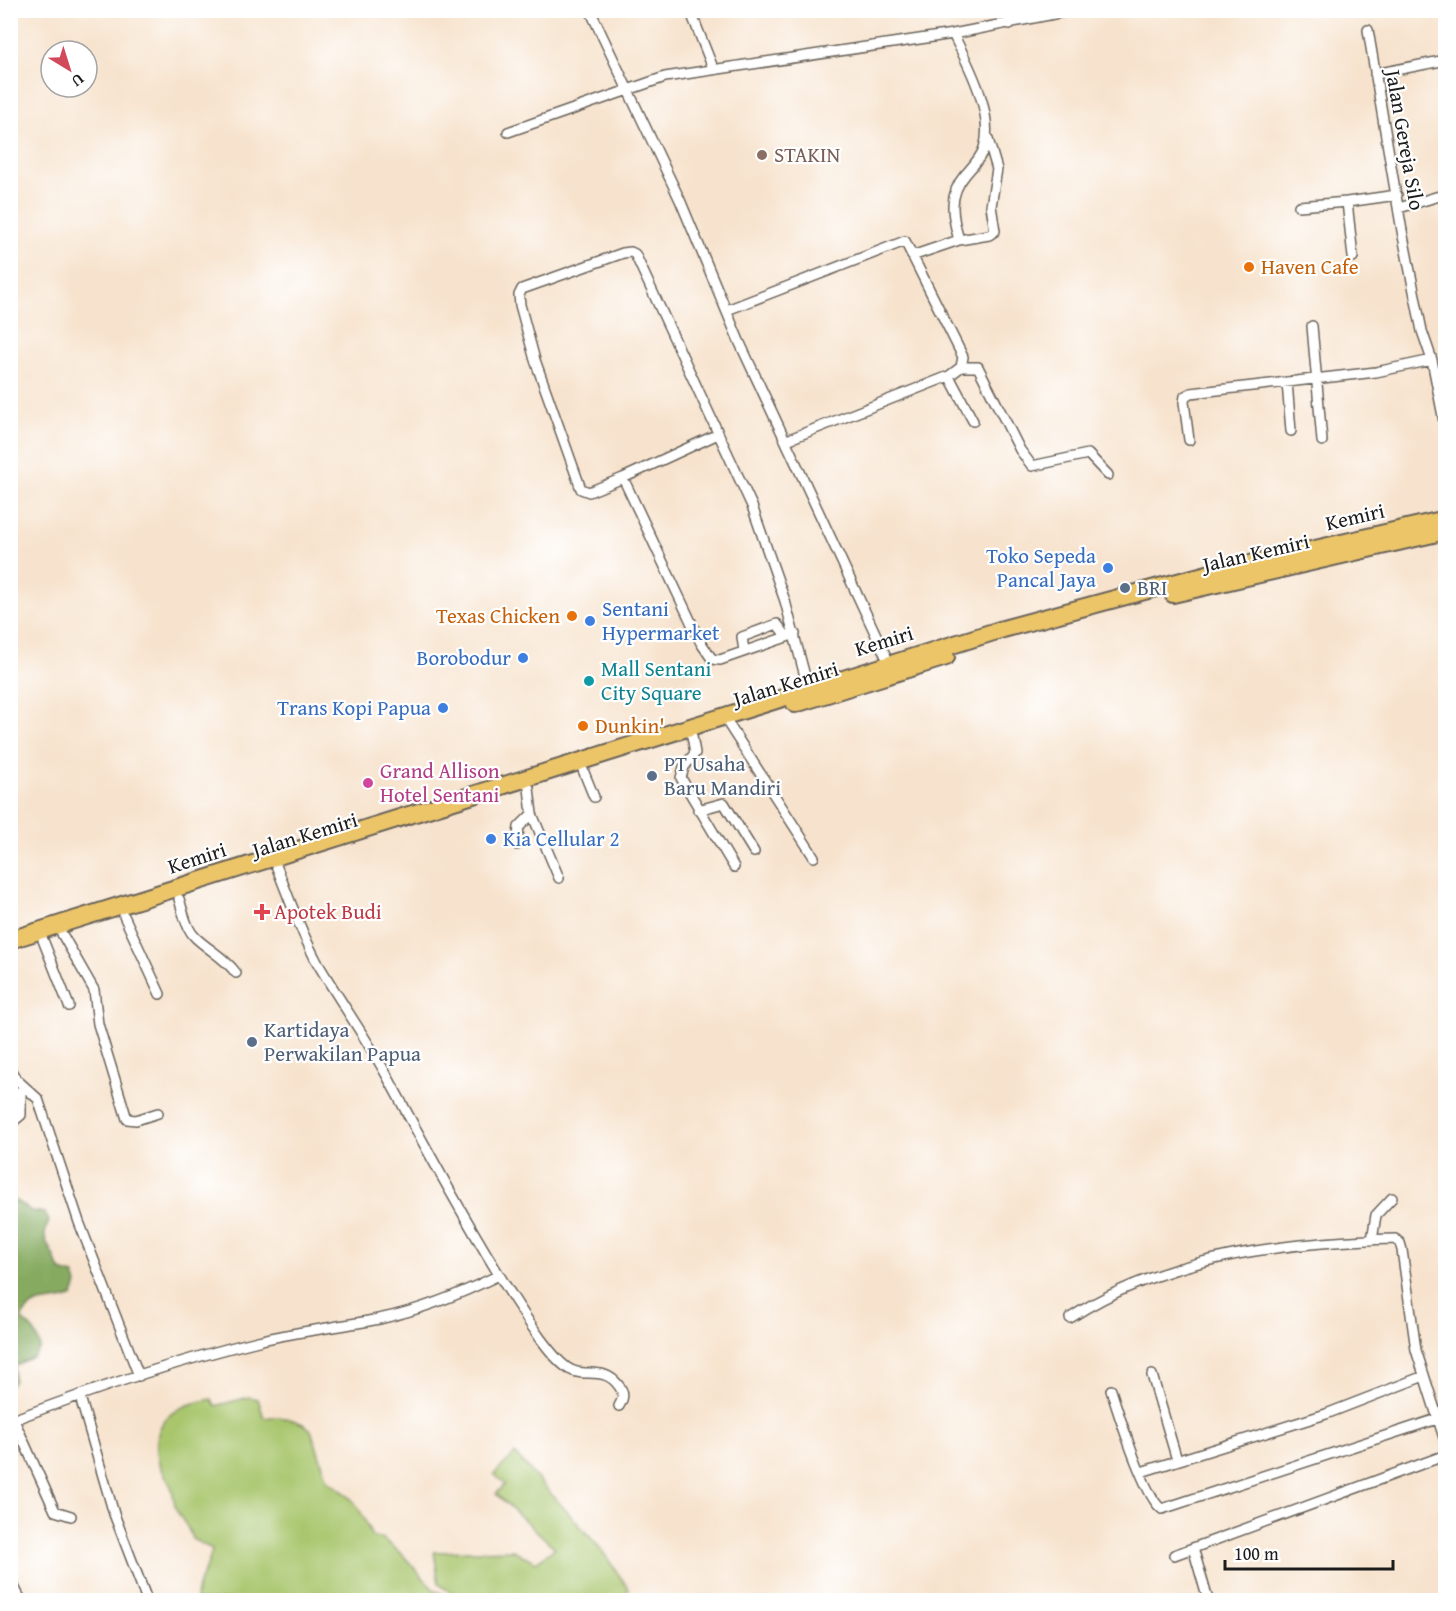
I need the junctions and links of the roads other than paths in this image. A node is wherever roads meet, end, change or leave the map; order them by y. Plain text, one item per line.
1 (590, 10) edge
2 (690, 10) edge
3 (1006, 10) edge
4 (1074, 10) edge
5 (1010, 24) junction
6 (1368, 30) dead end
7 (953, 34) junction
8 (1446, 60) edge
9 (713, 68) junction
10 (1375, 74) junction
11 (626, 89) junction
12 (508, 132) dead end
13 (987, 135) junction
14 (1446, 194) edge
15 (1397, 195) junction
16 (1347, 202) junction
17 (1299, 206) dead end
18 (1398, 208) junction
19 (959, 240) junction
20 (912, 256) junction
21 (1353, 257) dead end
22 (727, 310) junction
23 (1312, 326) dead end
24 (1432, 360) junction
25 (961, 368) junction
26 (949, 375) junction
27 (1316, 379) junction
28 (1287, 382) junction
29 (973, 421) dead end
30 (1291, 431) dead end
31 (1446, 432) edge
32 (718, 434) junction
33 (787, 440) junction
34 (1189, 440) dead end
35 (1322, 441) dead end
36 (1108, 475) dead end
37 (622, 478) junction
38 (1446, 519) edge
39 (1446, 531) edge
40 (791, 635) junction
41 (744, 651) junction
42 (889, 663) junction
43 (810, 694) junction
44 (729, 725) junction
45 (692, 736) junction
46 (583, 771) junction
47 (529, 788) junction
48 (594, 797) dead end
49 (698, 810) junction
50 (532, 814) junction
51 (516, 845) dead end
52 (754, 852) dead end
53 (814, 857) dead end
54 (275, 862) junction
55 (734, 867) dead end
56 (559, 878) dead end
57 (179, 899) junction
58 (124, 916) junction
59 (68, 929) junction
60 (10, 940) edge
61 (43, 940) junction
62 (10, 951) edge
63 (236, 973) dead end
64 (160, 994) dead end
65 (69, 1006) dead end
66 (10, 1069) edge
67 (14, 1082) edge
68 (24, 1090) junction
69 (10, 1095) edge
70 (158, 1113) dead end
71 (10, 1124) edge
72 (1392, 1198) dead end
73 (1372, 1239) junction
74 (499, 1275) junction
75 (1070, 1318) dead end
76 (1152, 1375) dead end
77 (139, 1376) junction
78 (1424, 1376) junction
79 (1111, 1390) dead end
80 (80, 1397) junction
81 (619, 1406) dead end
82 (1437, 1419) junction
83 (12, 1420) edge
84 (1446, 1444) edge
85 (1446, 1455) edge
86 (1178, 1460) junction
87 (1141, 1472) junction
88 (71, 1516) dead end
89 (1193, 1548) junction
90 (1174, 1555) dead end
91 (10, 1579) edge
92 (16, 1597) edge
93 (147, 1600) edge
94 (1208, 1600) edge

1 - 11 street
2 - 9 street
3 - 5 street
4 - 5 street
5 - 7 street
6 - 10 street, Jalan Gereja Silo
7 - 9 street
7 - 13 street
8 - 10 street
9 - 11 street
10 - 15 street, Jalan Gereja Silo
11 - 12 street
11 - 22 street
13 - 19 street
13 - 19 street
14 - 18 street
15 - 16 street
15 - 18 street, Jalan Gereja Silo
16 - 17 street
16 - 21 street
18 - 24 street, Jalan Gereja Silo
19 - 20 street
20 - 22 street
20 - 25 street
22 - 33 street
23 - 27 street
24 - 27 street
24 - 31 street, Jalan Gereja Silo
25 - 26 street
25 - 36 street
26 - 29 street
26 - 33 street
27 - 28 street
27 - 35 street
28 - 30 street
28 - 34 street
32 - 37 street
32 - 37 street
32 - 40 street
33 - 42 street
37 - 41 street
38 - 42 highway, Kemiri
39 - 43 highway, Jalan Kemiri
40 - 41 street
40 - 41 street
40 - 43 street
42 - 43 highway, Kemiri
43 - 44 highway, Jalan Kemiri
43 - 54 highway, Kemiri
44 - 45 highway, Jalan Kemiri
44 - 53 street
45 - 46 highway, Jalan Kemiri
45 - 49 street
46 - 47 highway, Jalan Kemiri
46 - 48 street
47 - 50 street
47 - 54 highway, Jalan Kemiri
49 - 52 street
49 - 55 street
50 - 51 street
50 - 56 street
54 - 57 highway, Jalan Kemiri
54 - 59 highway, Kemiri
54 - 74 street
57 - 58 highway, Jalan Kemiri
57 - 63 street
58 - 59 highway, Jalan Kemiri
58 - 64 street
59 - 60 highway, Jalan Kemiri
59 - 61 highway, Jalan Kemiri
59 - 70 street
61 - 62 highway, Jalan Kemiri
61 - 65 street
66 - 67 street
67 - 68 street
68 - 69 street
68 - 71 street
68 - 77 street
72 - 73 street
73 - 75 street
73 - 78 street
74 - 77 street
74 - 81 street
76 - 86 street
77 - 80 street
78 - 82 street
78 - 86 street
79 - 87 street
80 - 83 street
80 - 93 street
82 - 84 street
82 - 87 street
83 - 88 street
85 - 89 street
86 - 87 street
89 - 90 street
89 - 94 street
91 - 92 street

